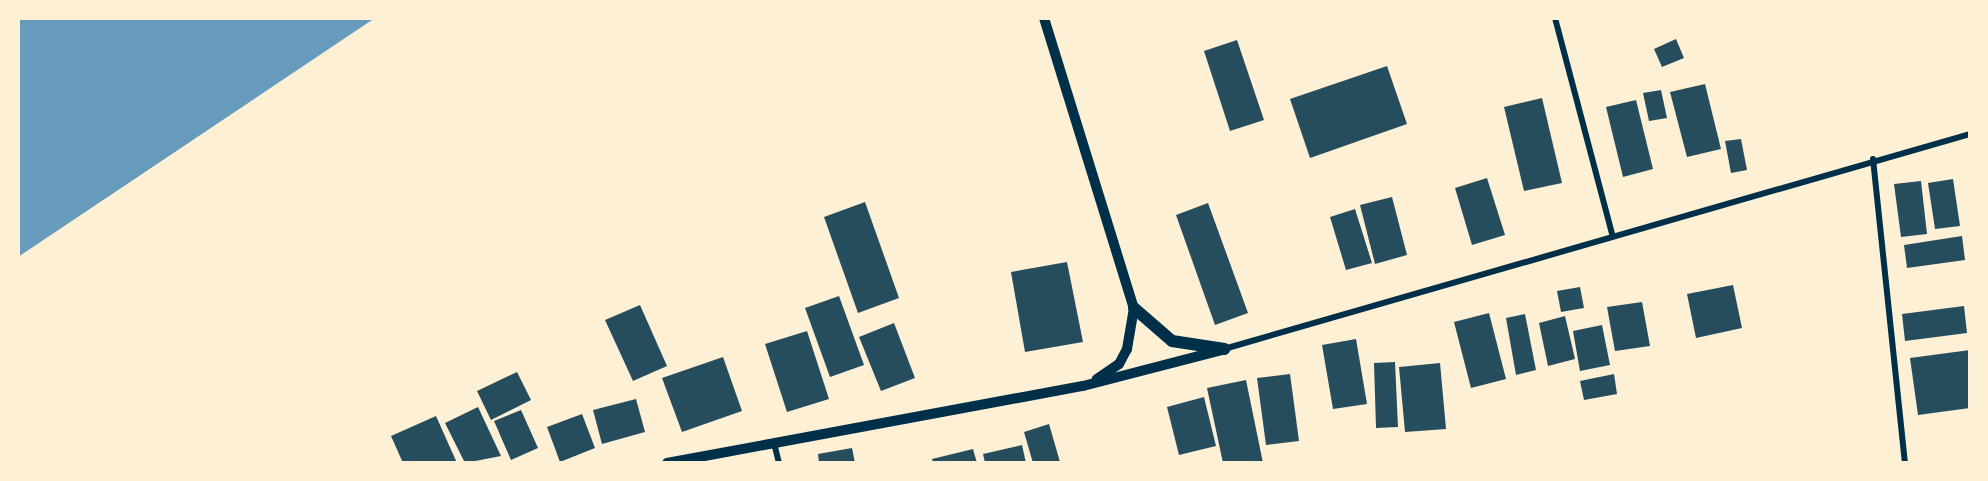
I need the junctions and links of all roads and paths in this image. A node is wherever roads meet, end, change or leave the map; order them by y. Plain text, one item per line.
1 (1044, 18) edge
2 (1555, 18) edge
3 (1970, 134) edge
4 (1873, 159) junction
5 (1612, 234) junction
6 (1134, 308) junction
7 (1224, 349) junction
8 (1083, 386) junction
9 (774, 443) junction
10 (667, 463) edge
11 (779, 463) edge
12 (1905, 463) edge

1 - 6 street
2 - 5 street
3 - 4 street
4 - 5 street
4 - 12 street
5 - 7 street
6 - 7 main road
6 - 8 street
7 - 8 street
8 - 9 street
9 - 10 street
9 - 11 street

